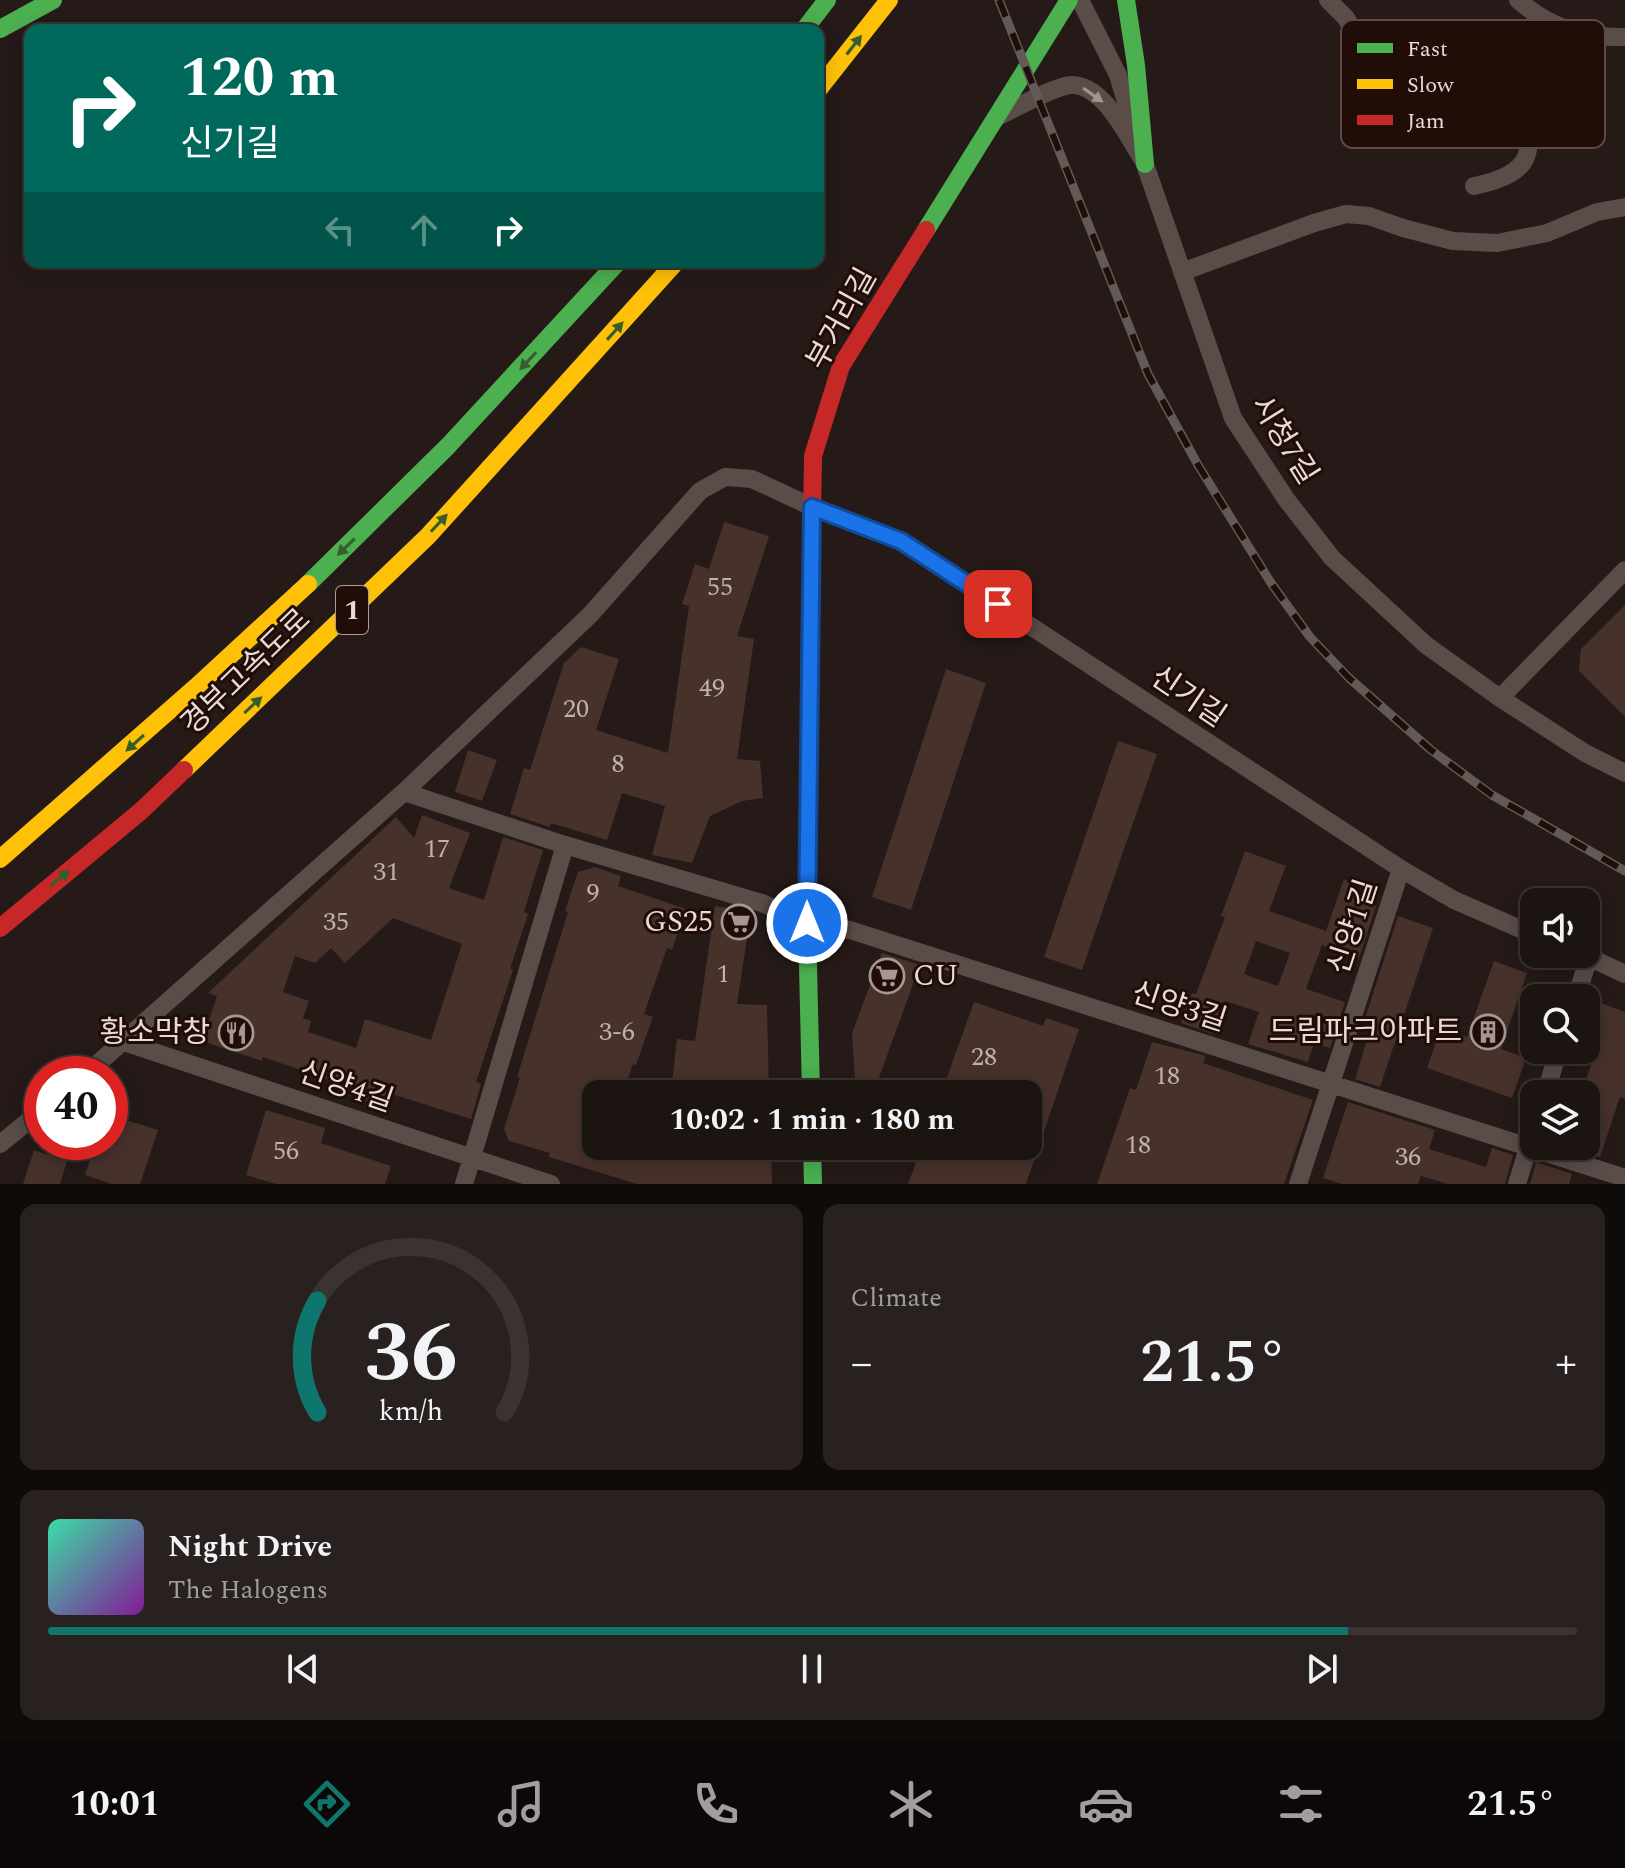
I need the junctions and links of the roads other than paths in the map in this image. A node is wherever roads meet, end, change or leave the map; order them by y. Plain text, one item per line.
1 (53, 0) edge
2 (827, 0) edge
3 (889, 0) edge
4 (1069, 0) edge
5 (1080, 0) edge
6 (1126, 0) edge
7 (1328, 0) edge
8 (1518, 0) edge
9 (1535, 14) junction
10 (1347, 20) edge
11 (1536, 20) edge
12 (1547, 20) edge
13 (809, 24) edge
14 (0, 29) edge
15 (824, 82) edge
16 (997, 117) junction
17 (1529, 148) edge
18 (1145, 164) junction
19 (1474, 186) dead end
20 (1625, 207) edge
21 (612, 268) edge
22 (671, 268) edge
23 (1182, 272) junction
24 (812, 507) junction
25 (1625, 570) edge
26 (1500, 698) junction
27 (1625, 773) edge
28 (404, 792) junction
29 (565, 845) junction
30 (0, 859) edge
31 (1401, 869) junction
32 (807, 923) junction
33 (0, 928) edge
34 (1520, 929) edge
35 (1600, 962) edge
36 (1625, 974) edge
37 (124, 1042) junction
38 (107, 1056) edge
39 (811, 1080) edge
40 (1331, 1085) junction
41 (24, 1125) edge
42 (1520, 1135) edge
43 (0, 1144) edge
44 (472, 1159) junction
45 (812, 1160) edge
46 (1524, 1160) edge
47 (1583, 1160) edge
48 (1625, 1178) edge
49 (464, 1184) edge
50 (551, 1184) edge
51 (813, 1184) edge
52 (1298, 1184) edge
53 (1517, 1184) edge

1 - 14 main road
2 - 13 main road
15 -> 3 main road
4 - 16 main road, 부거리길
5 - 18 street, 시청7길
6 - 18 main road
7 - 10 street
8 - 9 street
9 - 11 street
9 - 12 street
16 -> 18 street
16 - 24 main road, 부거리길
17 - 19 street
18 - 23 street, 시청7길
20 - 23 street
21 -> 30 main road, 경부고속도로 / 1
33 -> 22 main road, 경부고속도로 / 1
23 - 26 street, 시청7길
24 - 28 street, 신기길
24 - 31 street, 신기길
24 - 32 main road, 부거리길
25 - 26 street
26 - 27 street, 시청7길
28 - 29 street
28 - 37 street, 신기길
29 - 32 street
29 - 44 street
31 - 34 street, 신기길
31 - 40 street, 신양1길
32 - 39 main road, 부거리길
32 - 40 street, 신양3길
35 - 36 street
37 - 38 street, 신기길
37 - 44 street, 신양4길
40 - 42 street, 신양3길
40 - 52 street, 신양1길
41 - 43 street
44 - 49 street
44 - 50 street, 신양4길
45 - 51 main road
46 - 53 street
47 - 48 street, 신양3길

